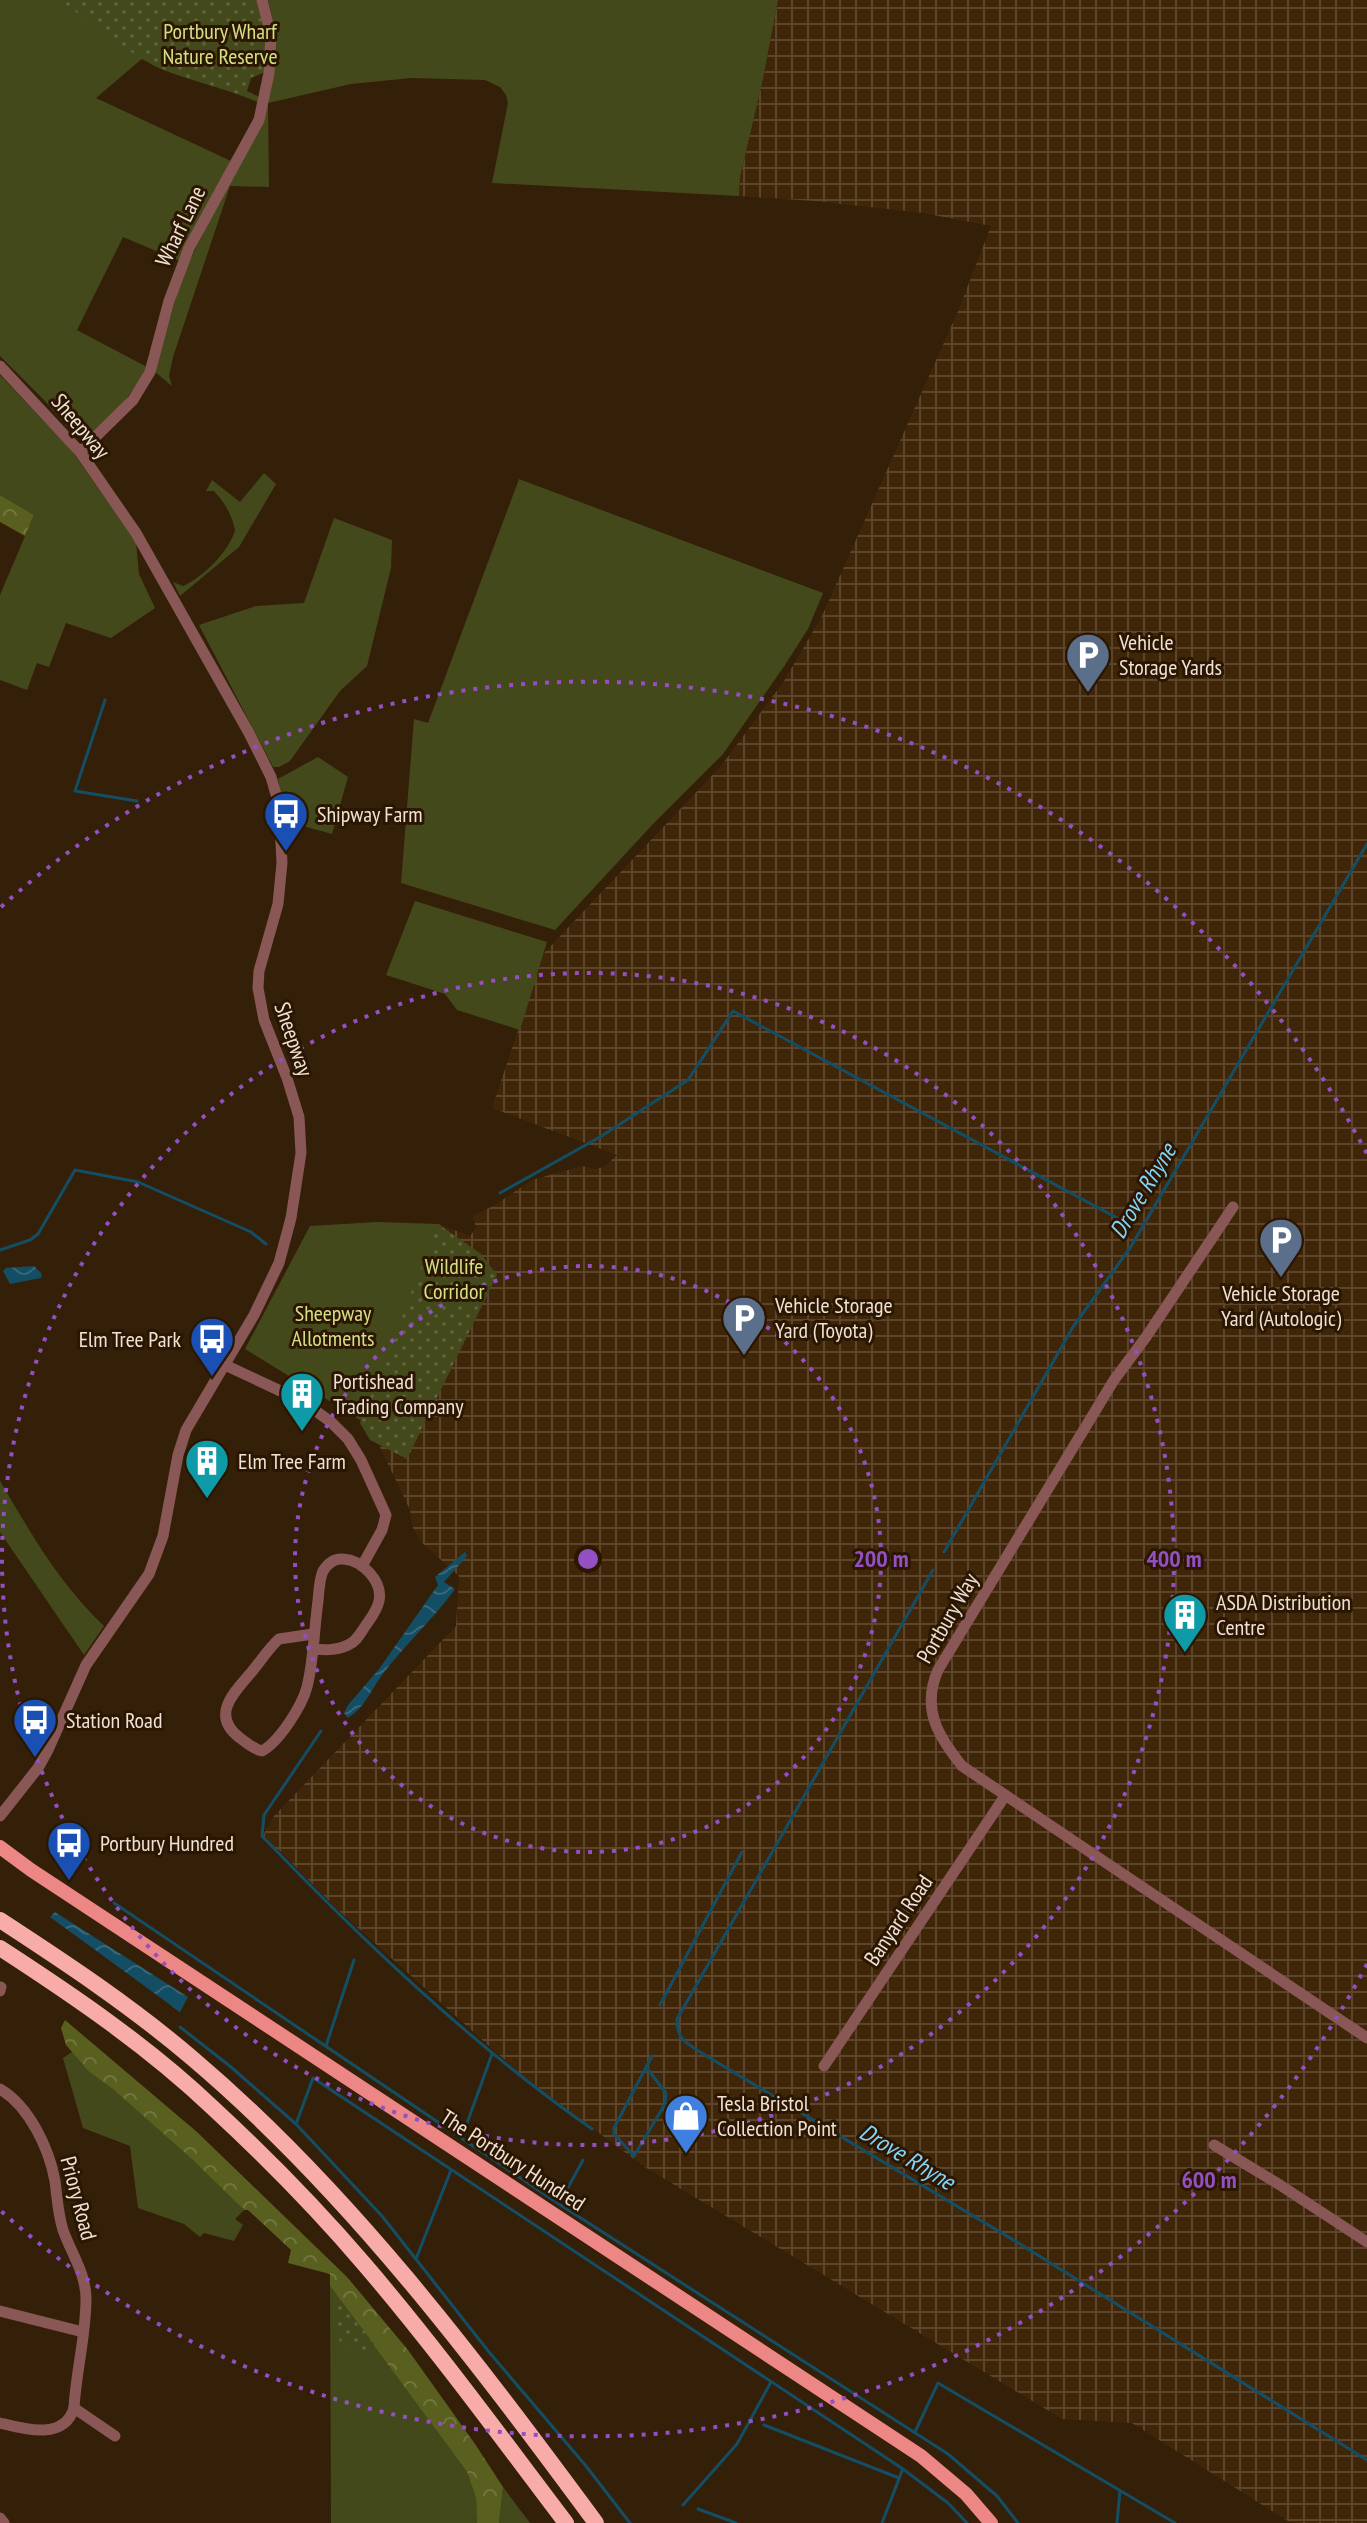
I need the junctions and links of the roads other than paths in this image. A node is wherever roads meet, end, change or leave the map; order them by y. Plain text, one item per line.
1 (262, 0) edge
2 (0, 366) edge
3 (80, 452) junction
4 (1233, 1207) dead end
5 (225, 1365) junction
6 (362, 1566) junction
7 (313, 1634) junction
8 (312, 1649) junction
9 (1005, 1796) junction
10 (0, 1816) edge
11 (0, 1847) edge
12 (0, 1920) edge
13 (0, 1948) edge
14 (1367, 2038) edge
15 (824, 2066) dead end
16 (0, 2089) edge
17 (1214, 2145) dead end
18 (1367, 2242) edge
19 (0, 2311) edge
20 (83, 2332) junction
21 (74, 2408) junction
22 (0, 2423) edge
23 (497, 2432) junction
24 (115, 2436) dead end
25 (568, 2485) junction
26 (0, 2518) edge
27 (4, 2523) edge
28 (555, 2523) edge
29 (566, 2523) edge
30 (596, 2523) edge
31 (608, 2523) edge
32 (991, 2523) edge

1 - 3 street, Wharf Lane
2 - 3 street, Sheepway
3 - 5 street, Sheepway
4 - 9 street, Portbury Way
5 - 6 street
5 - 10 street, Sheepway
6 - 7 street
6 - 8 street
7 - 8 street
7 - 8 street
9 - 14 street, Portbury Way
9 - 15 street, Banyard Road
11 - 32 main road, The Portbury Hundred
12 - 25 highway
13 - 23 highway
16 - 20 street, Priory Road
17 - 18 street
19 - 20 street
20 - 21 street, Priory Road
21 - 22 street
21 - 24 street
23 - 28 highway
23 - 29 highway
25 - 30 highway
25 - 31 highway
26 - 27 street

